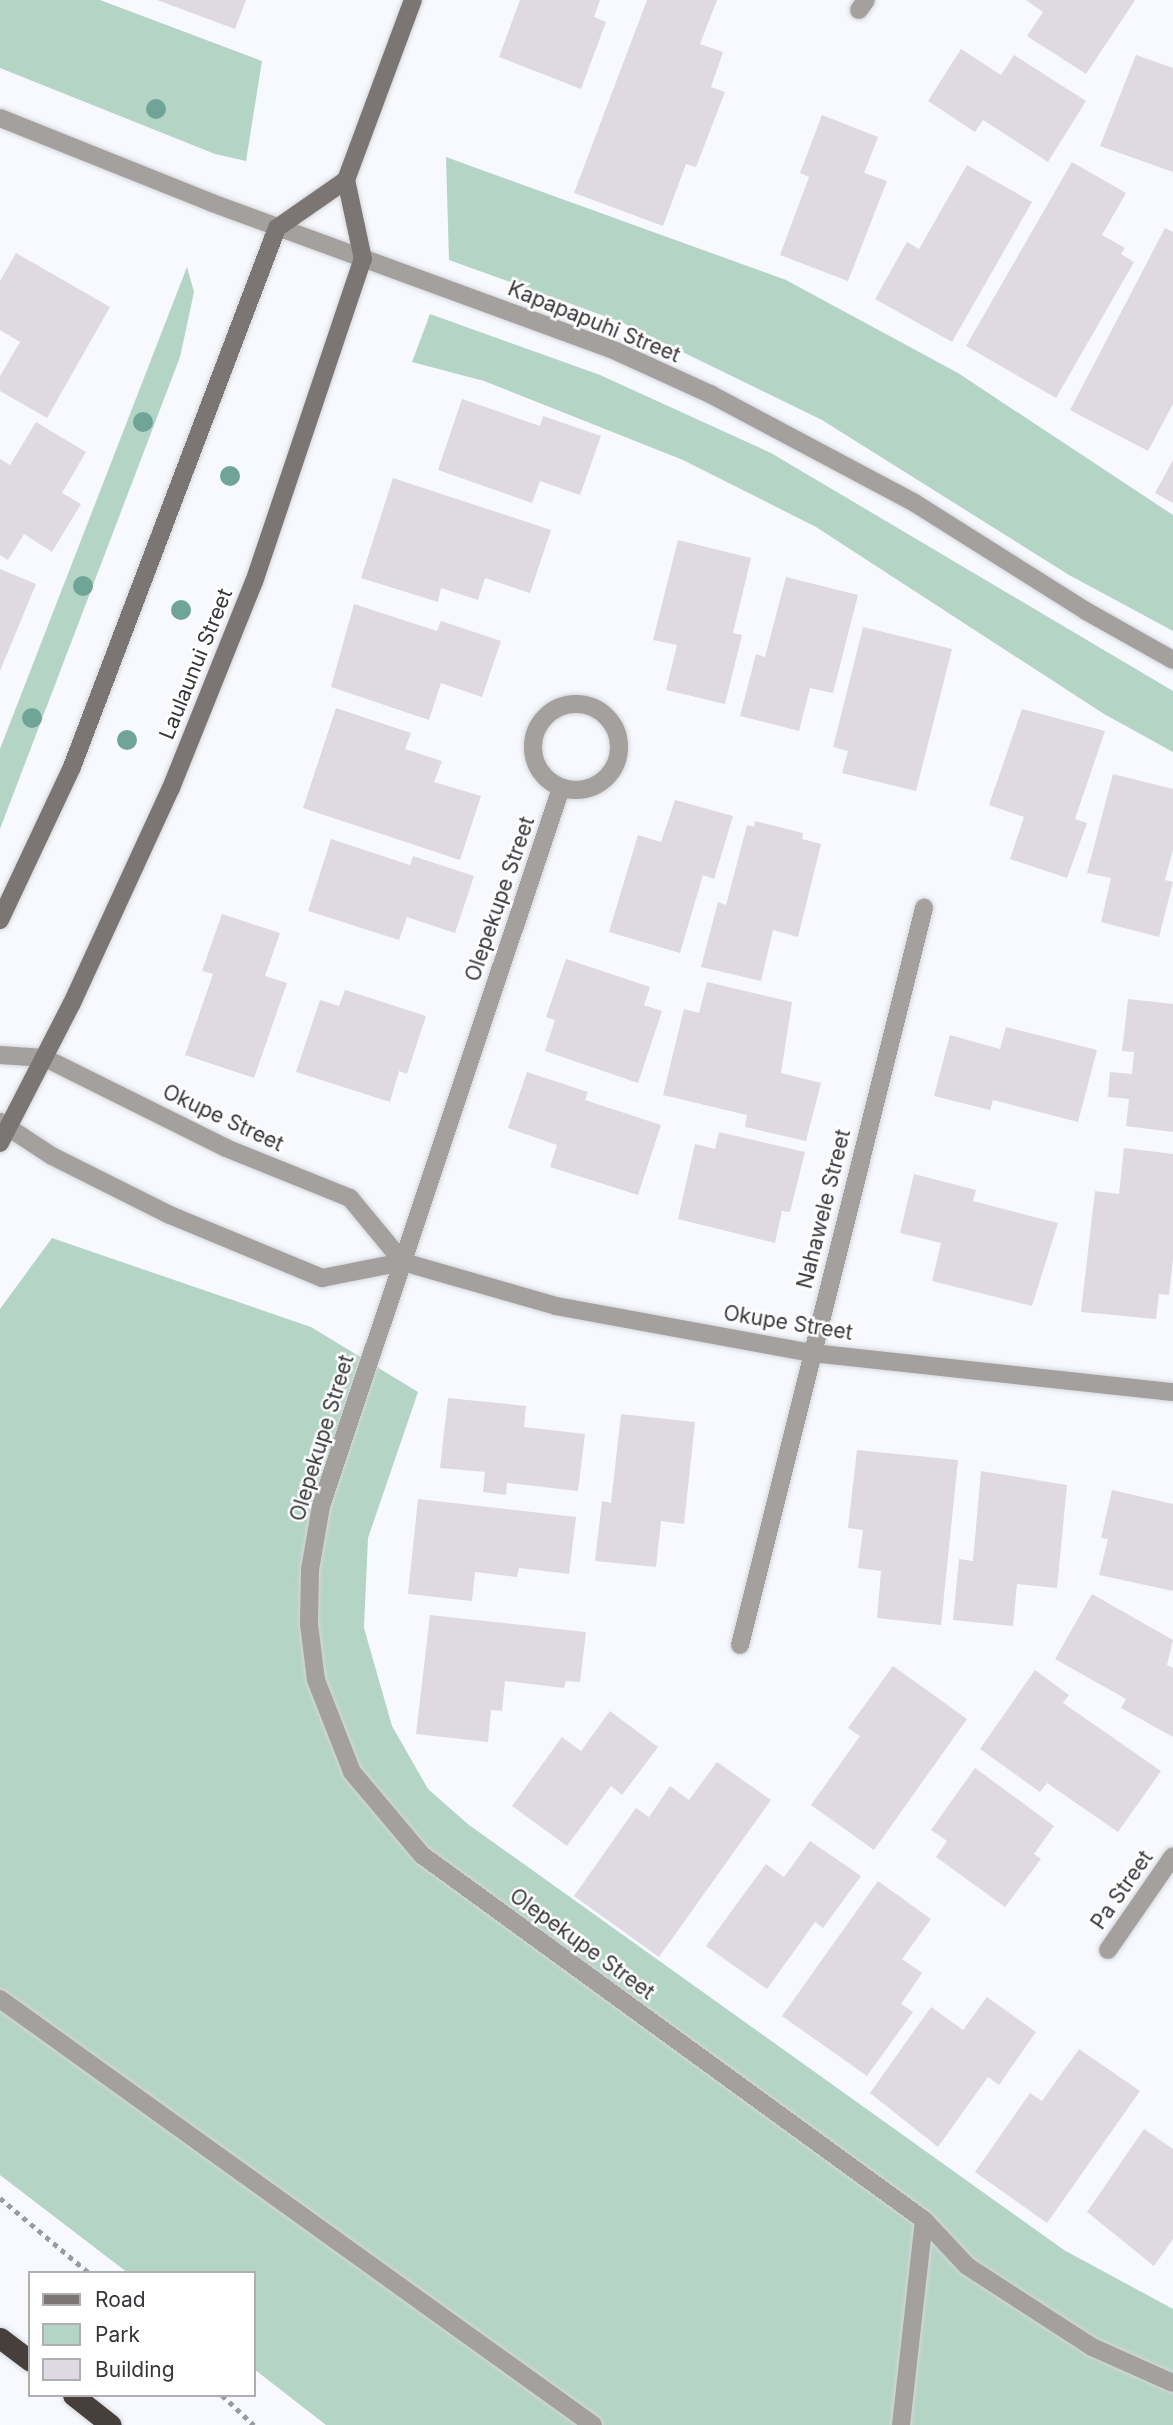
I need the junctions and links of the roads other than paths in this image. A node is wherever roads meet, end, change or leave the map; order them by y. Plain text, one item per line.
1 (413, 0) edge
2 (0, 118) edge
3 (345, 180) junction
4 (278, 228) junction
5 (362, 259) junction
6 (1173, 660) edge
7 (561, 788) junction
8 (924, 908) dead end
9 (0, 920) edge
10 (0, 1055) edge
11 (45, 1058) junction
12 (2, 1132) edge
13 (403, 1262) junction
14 (812, 1353) junction
15 (1173, 1392) edge
16 (740, 1645) dead end
17 (1173, 1856) edge
18 (1108, 1950) dead end
19 (0, 1999) edge
20 (924, 2220) junction
21 (0, 2338) edge
22 (28, 2359) edge
23 (1173, 2384) edge
24 (76, 2397) edge
25 (111, 2425) edge
26 (593, 2425) edge
27 (901, 2425) edge

1 - 3 street
2 - 4 street, Kapapapuhi Street
3 - 4 street
3 - 5 street
4 - 5 street, Kapapapuhi Street
4 - 9 street
5 - 6 street, Kapapapuhi Street
5 - 11 street, Laulaunui Street
7 - 7 street
7 - 13 street, Olepekupe Street
8 - 14 street, Nahawele Street
10 - 11 street, Okupe Street
11 - 12 street, Laulaunui Street
11 - 13 street, Okupe Street
12 - 13 street, Okupe Street
13 - 14 street, Okupe Street
13 - 20 street, Olepekupe Street
14 - 15 street, Okupe Street
14 - 16 street, Nahawele Street
17 - 18 street, Pa Street
19 - 26 street
20 - 23 street, Olepekupe Street
20 - 27 street
21 - 22 highway
24 - 25 highway

